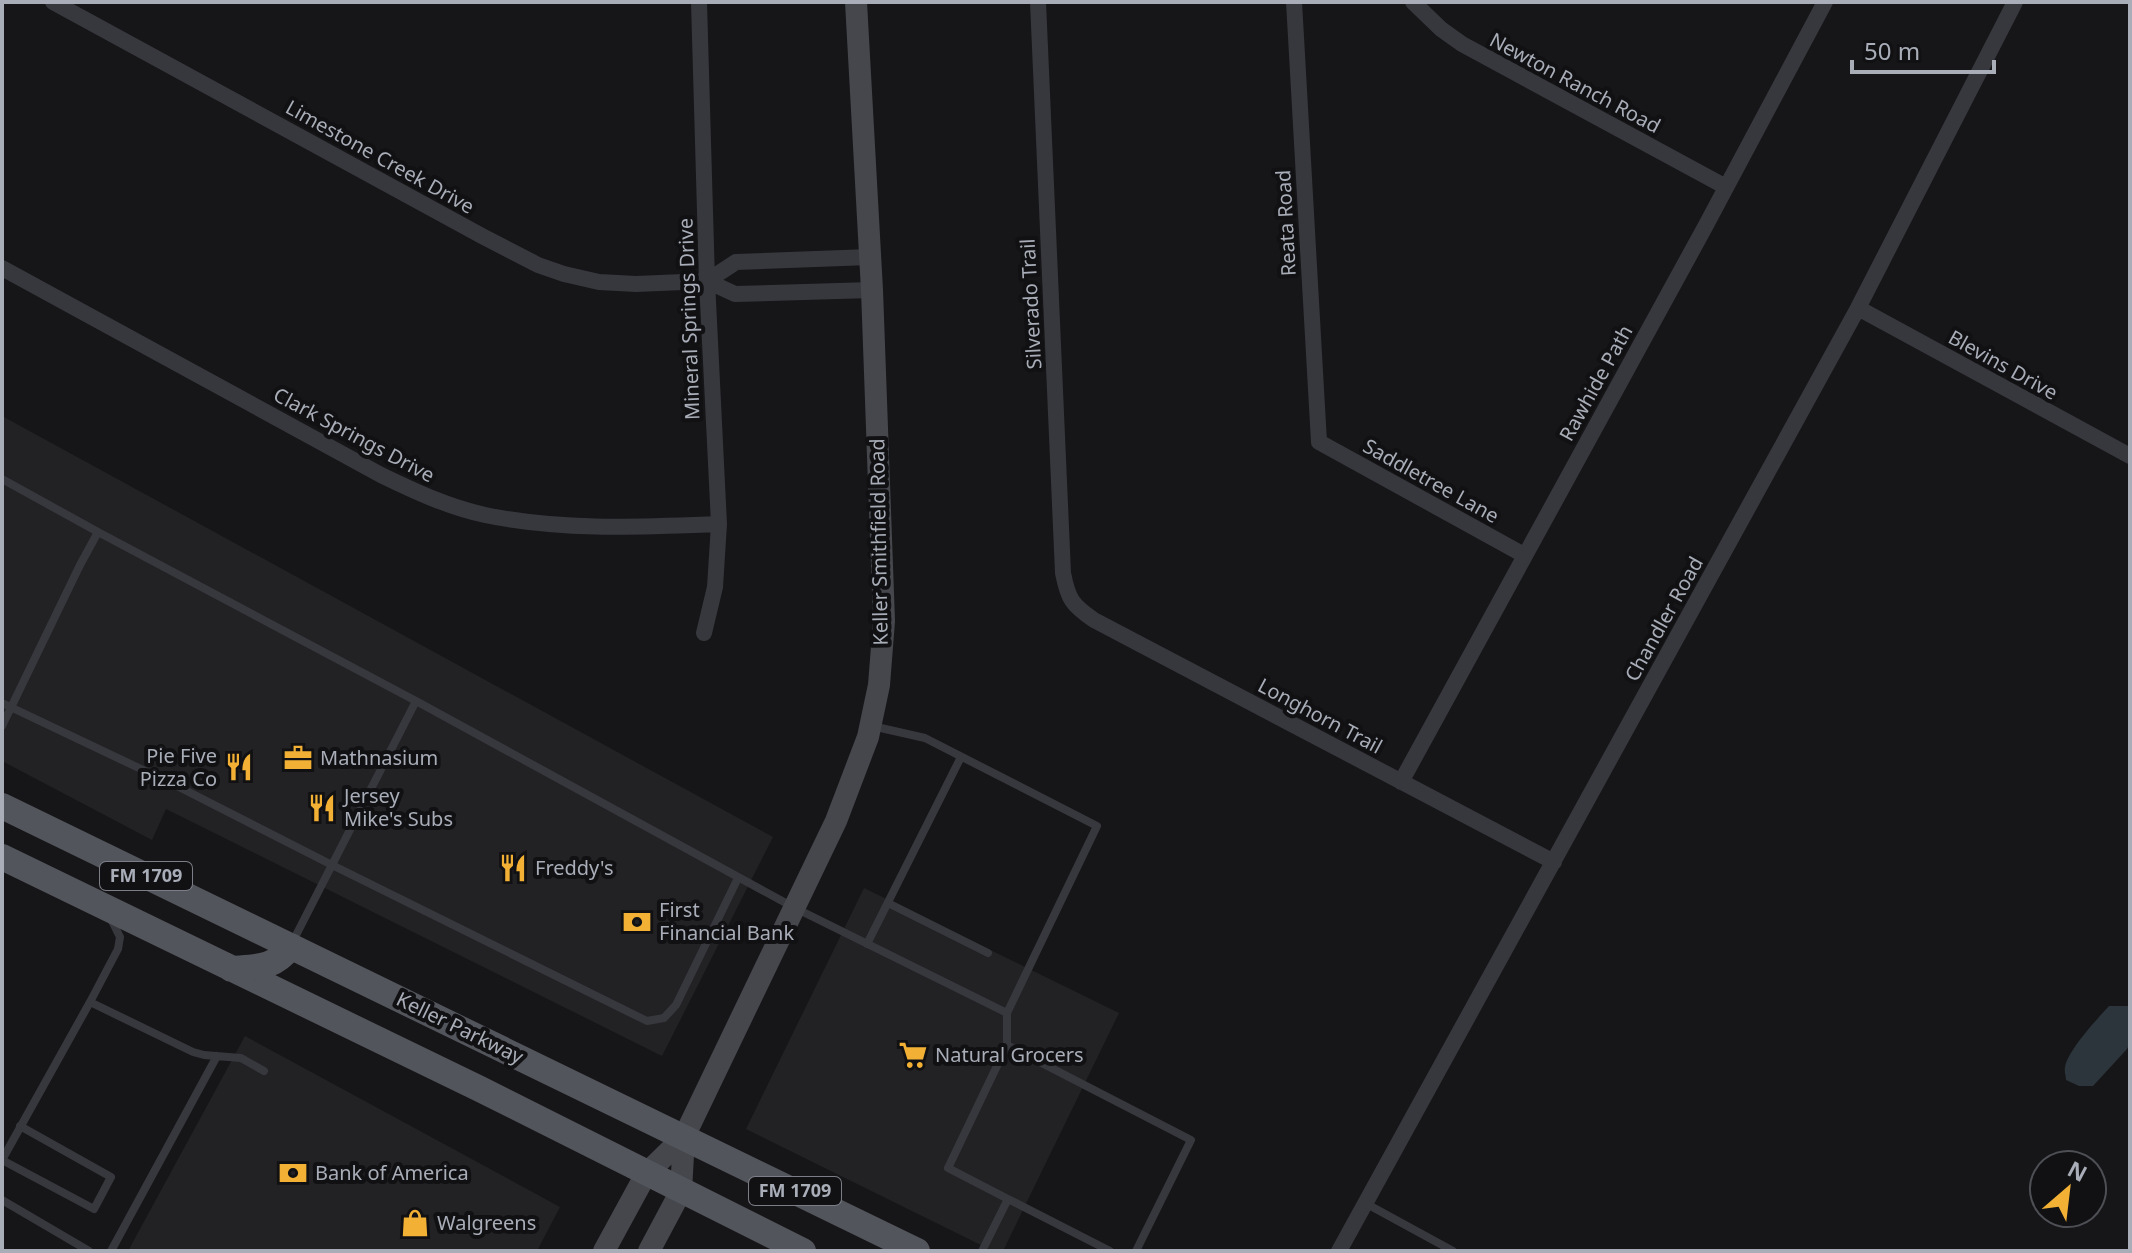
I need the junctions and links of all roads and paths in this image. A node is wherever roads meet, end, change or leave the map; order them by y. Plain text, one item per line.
1 (53, 2) edge
2 (699, 2) edge
3 (856, 2) edge
4 (1038, 2) edge
5 (1294, 2) edge
6 (1413, 2) edge
7 (1825, 2) edge
8 (2015, 2) edge
9 (1726, 187) junction
10 (870, 257) junction
11 (2, 268) edge
12 (707, 281) junction
13 (872, 290) junction
14 (1858, 308) junction
15 (1319, 442) joint
16 (2130, 456) edge
17 (2, 479) edge
18 (719, 524) junction
19 (98, 532) junction
20 (1524, 555) junction
21 (1071, 602) joint
22 (704, 633) dead end
23 (416, 701) junction
24 (6, 706) edge
25 (2, 726) edge
26 (871, 726) junction
27 (961, 757) junction
28 (1401, 782) junction
29 (2, 806) edge
30 (2, 857) edge
31 (1554, 862) junction
32 (332, 865) junction
33 (738, 878) junction
34 (888, 903) junction
35 (106, 908) junction
36 (795, 908) junction
37 (867, 944) junction
38 (291, 946) junction
39 (988, 953) dead end
40 (231, 969) junction
41 (90, 1002) junction
42 (1007, 1013) junction
43 (1007, 1045) junction
44 (217, 1056) junction
45 (264, 1071) dead end
46 (20, 1126) junction
47 (684, 1137) junction
48 (2, 1160) edge
49 (646, 1174) junction
50 (681, 1191) junction
51 (1008, 1199) junction
52 (2, 1200) edge
53 (1365, 1203) junction
54 (1441, 1248) edge
55 (89, 1251) edge
56 (111, 1251) edge
57 (604, 1251) edge
58 (649, 1251) edge
59 (803, 1251) edge
60 (917, 1251) edge
61 (982, 1251) edge
62 (1110, 1251) edge
63 (1136, 1251) edge
64 (1339, 1251) edge
65 (1453, 1251) edge

1 - 12 street, Limestone Creek Drive
2 - 12 street, Mineral Springs Drive
3 - 10 main road, Keller Smithfield Road
4 - 21 street, Silverado Trail
5 - 15 street, Reata Road
6 - 9 street, Newton Ranch Road
7 - 9 street, Rawhide Path
8 - 14 street, Chandler Road
9 - 20 street, Rawhide Path
10 - 12 street, Limestone Creek Drive
10 - 13 main road, Keller Smithfield Road
11 - 18 street, Clark Springs Drive
12 - 13 street, Limestone Creek Drive
12 - 18 street, Mineral Springs Drive
13 - 26 main road, Keller Smithfield Road
14 - 16 street, Blevins Drive
14 - 31 street, Chandler Road
15 - 20 street, Saddletree Lane
17 - 19 lane
18 - 22 street, Mineral Springs Drive
19 - 23 lane
19 - 24 lane
20 - 28 street, Rawhide Path
21 - 28 street, Longhorn Trail
23 - 32 lane
23 - 33 lane
24 - 25 lane
24 - 32 lane
26 - 27 lane
26 - 36 main road, Keller Smithfield Road
27 - 34 lane
27 - 42 lane
28 - 31 street, Longhorn Trail
29 - 38 main road, Keller Parkway / FM 1709
30 - 35 main road, FM 1709
31 - 53 street, Chandler Road
32 - 33 lane
32 - 38 lane
33 - 36 lane
34 - 37 lane
34 - 39 lane
35 - 40 main road, FM 1709
35 - 41 lane
36 - 37 lane
36 - 47 main road, Keller Smithfield Road
37 - 42 lane
38 - 40 main road
38 - 47 main road, Keller Parkway / FM 1709
40 - 49 main road, FM 1709
41 - 44 lane
41 - 46 lane
42 - 43 lane
43 - 51 lane
43 - 63 lane
44 - 45 lane
44 - 56 lane
46 - 48 lane
46 - 48 lane
47 - 49 main road
47 - 50 main road
47 - 60 main road, Keller Parkway / FM 1709
49 - 50 main road, FM 1709
49 - 57 main road
50 - 58 main road
50 - 59 main road, FM 1709
51 - 61 lane
51 - 62 lane
52 - 55 lane
53 - 54 lane
53 - 64 street, Chandler Road
54 - 65 lane

